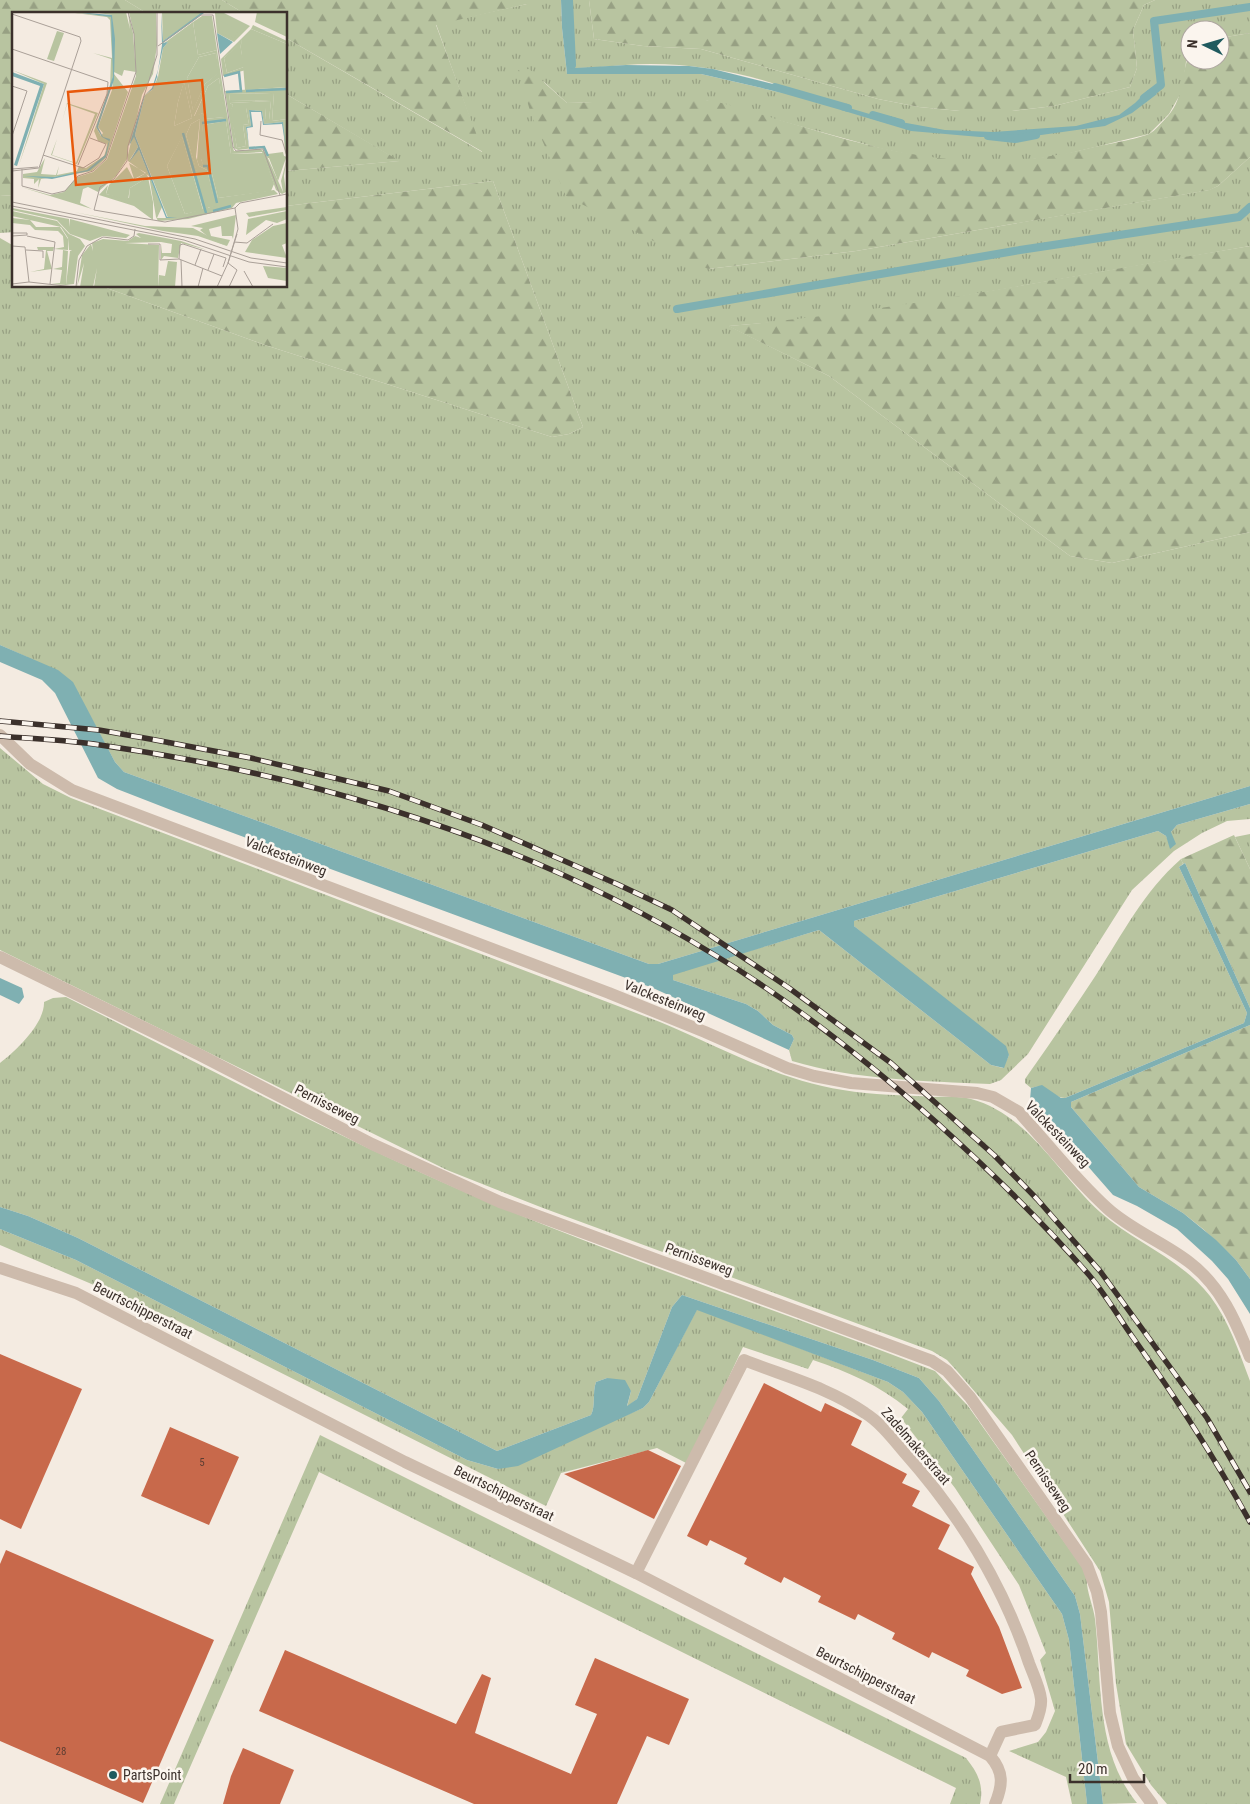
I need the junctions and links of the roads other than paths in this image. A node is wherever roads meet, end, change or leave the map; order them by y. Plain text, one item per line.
1 (0, 735) edge
2 (0, 957) edge
3 (0, 1268) edge
4 (1250, 1357) edge
5 (636, 1573) junction
6 (990, 1756) junction
7 (995, 1804) edge
8 (1152, 1804) edge

1 - 4 street, Valckesteinweg
2 - 8 street, Pernisseweg
3 - 5 street, Beurtschipperstraat
5 - 6 street, Beurtschipperstraat
5 - 6 street, Zadelmakerstraat
6 - 7 street

